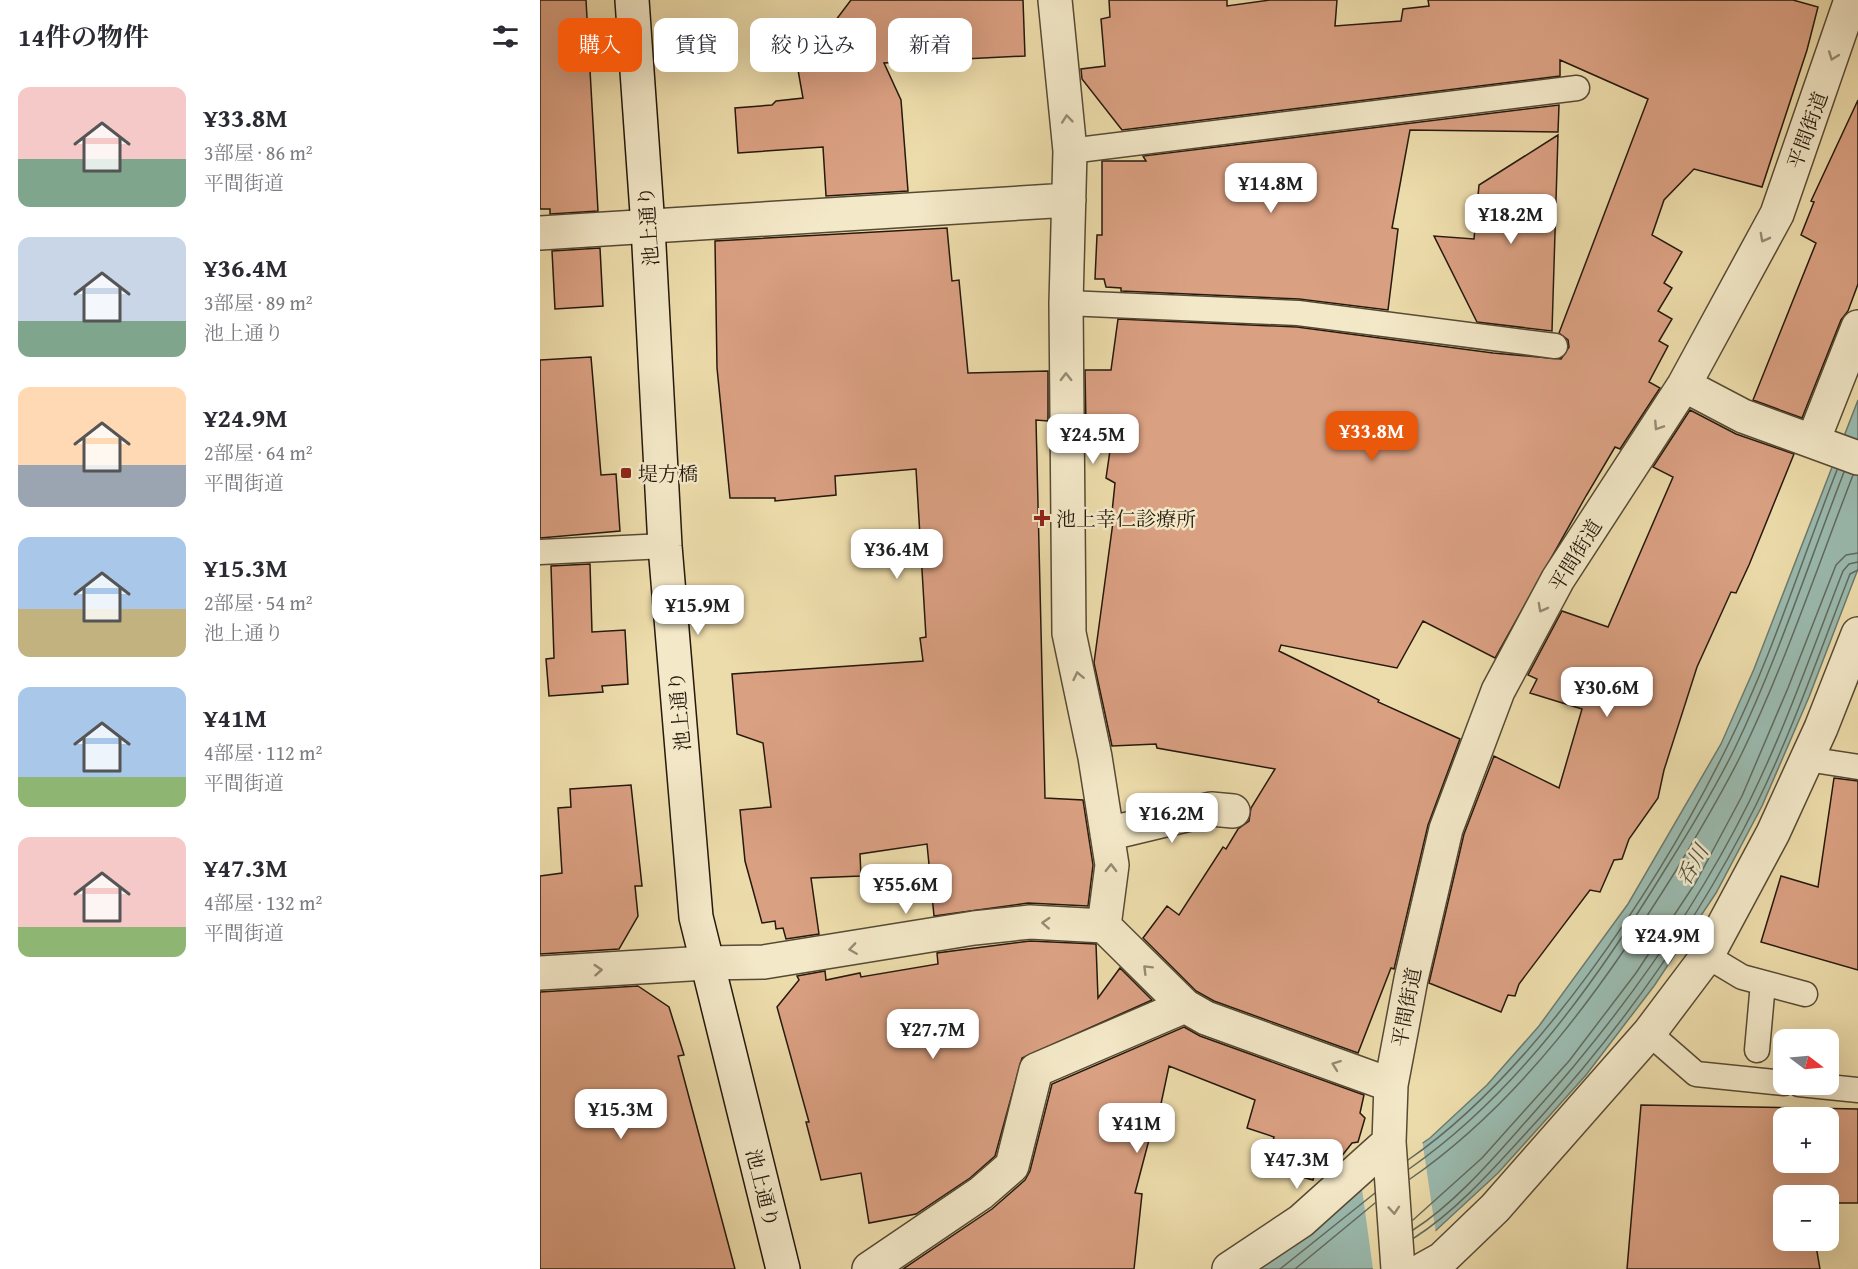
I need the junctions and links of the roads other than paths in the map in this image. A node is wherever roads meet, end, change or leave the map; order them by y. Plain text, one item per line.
1 (632, 0) edge
2 (1055, 0) edge
3 (1851, 0) edge
4 (1577, 88) dead end
5 (1070, 151) junction
6 (1069, 200) junction
7 (648, 227) junction
8 (540, 233) edge
9 (1065, 303) junction
10 (1858, 327) edge
11 (1556, 346) dead end
12 (1684, 385) junction
13 (1817, 443) junction
14 (1858, 458) edge
15 (665, 546) junction
16 (540, 552) edge
17 (1858, 634) edge
18 (1807, 759) junction
19 (1858, 767) edge
20 (1233, 811) dead end
21 (1107, 834) junction
22 (1104, 926) junction
23 (1707, 956) junction
24 (706, 963) junction
25 (540, 974) edge
26 (1763, 983) junction
27 (1805, 994) dead end
28 (1185, 1006) junction
29 (1649, 1034) junction
30 (1757, 1050) dead end
31 (1773, 1082) edge
32 (1391, 1085) junction
33 (1839, 1088) edge
34 (1858, 1090) edge
35 (1390, 1147) junction
36 (1407, 1268) edge
37 (783, 1269) edge
38 (869, 1269) edge
39 (1230, 1269) edge

1 - 7 street, 池上通り
5 -> 2 street
3 -> 12 street, 平間街道
4 - 5 lane
5 - 6 street
6 - 7 street
6 - 9 street
7 - 8 street
7 - 15 street, 池上通り
9 - 11 lane
21 -> 9 street
10 - 13 street
12 - 13 street
12 -> 32 street, 平間街道
13 - 14 street
15 - 16 lane
15 - 24 street, 池上通り
17 - 18 street
18 - 19 lane
18 - 23 street
20 - 21 street
22 -> 21 street
22 -> 24 street
28 -> 22 street
23 - 26 lane
23 - 29 street
25 -> 24 street
24 - 37 street, 池上通り
26 - 27 lane
26 - 30 lane
32 -> 28 street
28 - 38 street
29 - 31 lane
29 - 36 street
32 - 35 street, 平間街道
33 - 34 lane
35 -> 36 street, 平間街道
35 - 39 street

